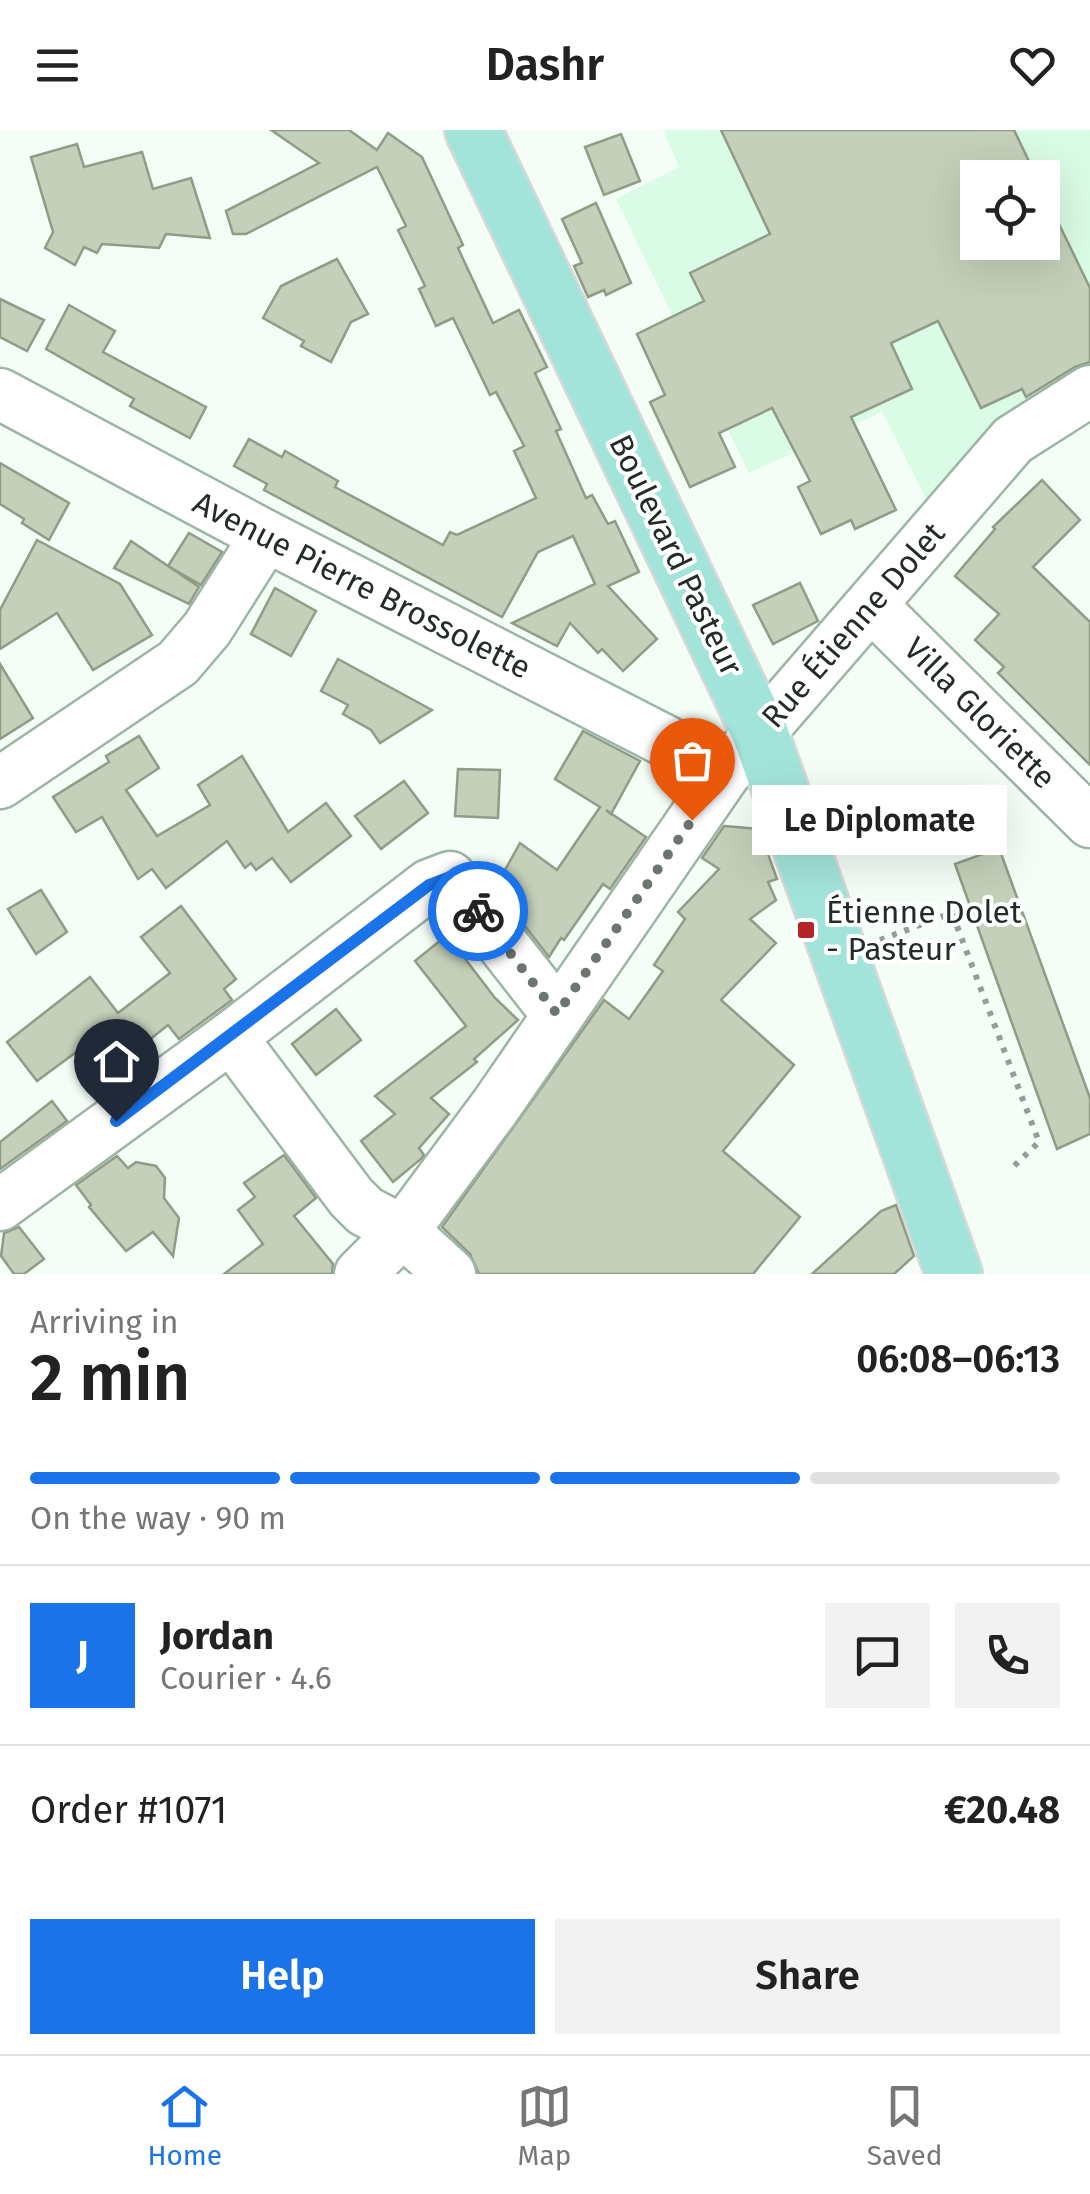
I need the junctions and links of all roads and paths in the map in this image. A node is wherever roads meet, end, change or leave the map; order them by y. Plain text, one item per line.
1 (473, 130) edge
2 (1090, 391) edge
3 (0, 394) edge
4 (266, 536) junction
5 (871, 605) junction
6 (743, 752) junction
7 (0, 784) edge
8 (1090, 822) edge
9 (841, 954) junction
10 (557, 1014) junction
11 (231, 1037) junction
12 (1014, 1166) dead end
13 (0, 1205) edge
14 (403, 1230) junction
15 (360, 1274) edge
16 (450, 1274) edge
17 (954, 1274) edge

1 - 6 main road, Boulevard Pasteur
2 - 5 street, Rue Étienne Dolet
3 - 4 street, Avenue Pierre Brossolette
4 - 6 street, Avenue Pierre Brossolette
4 - 7 street
5 - 6 street, Rue Étienne Dolet
5 - 8 street, Villa Gloriette
6 - 9 main road, Boulevard Pasteur
6 - 10 street, Rue Étienne Dolet
9 - 12 path
9 - 17 main road, Boulevard Pasteur
10 - 11 street
10 - 14 street, Rue Étienne Dolet
11 - 13 street
11 - 14 street
14 - 15 street, Rue Étienne Dolet
14 - 16 street

